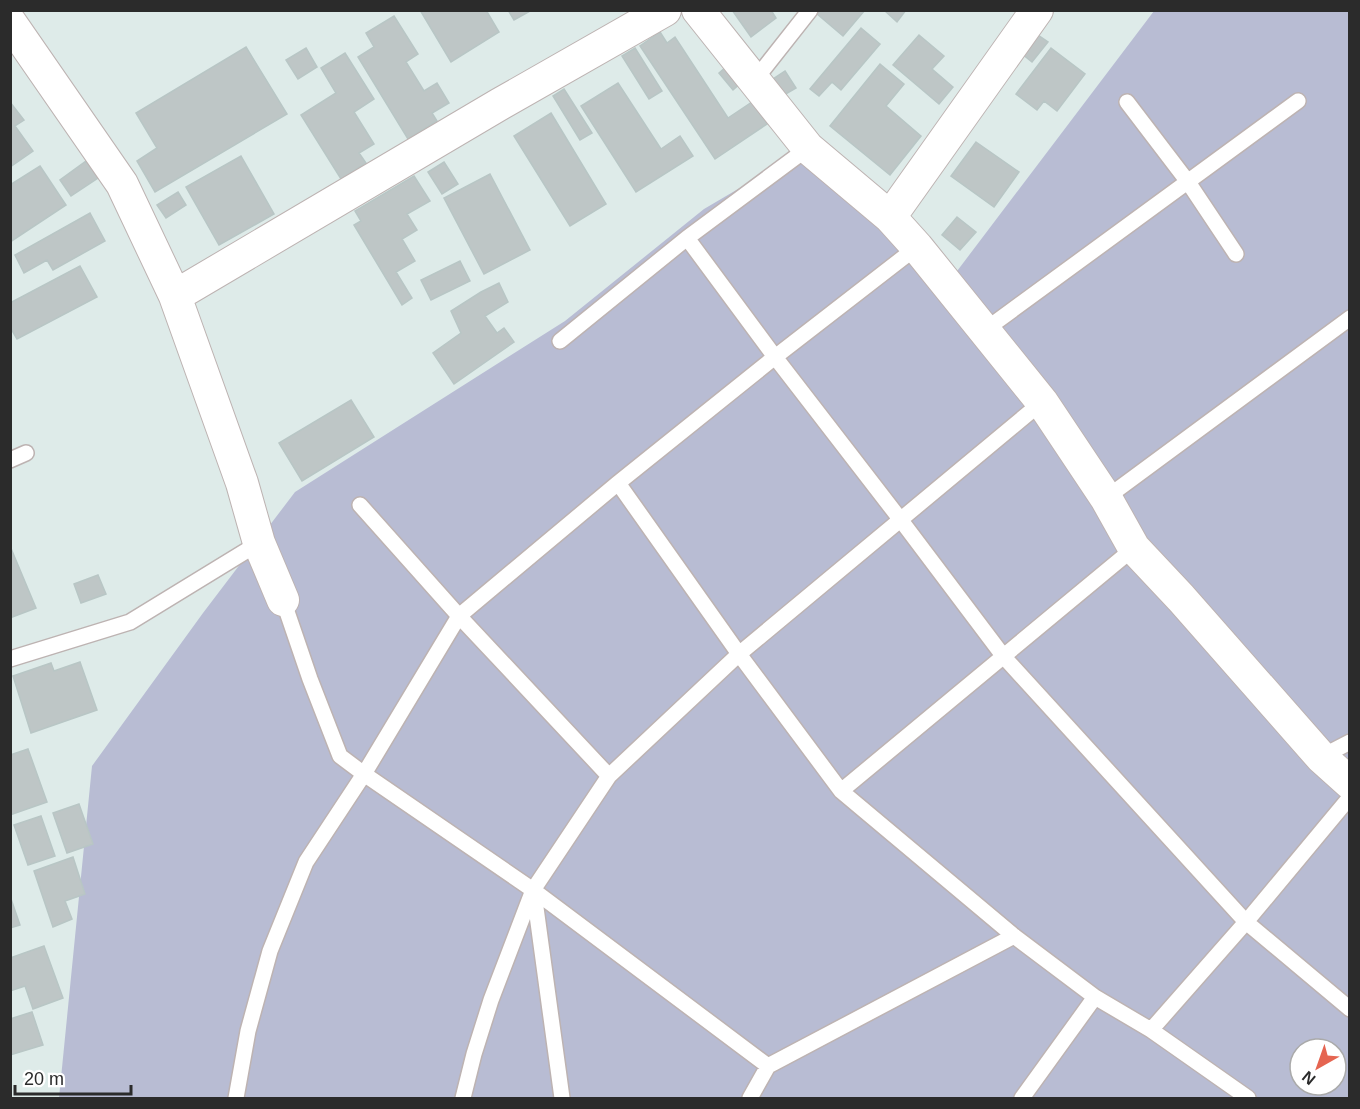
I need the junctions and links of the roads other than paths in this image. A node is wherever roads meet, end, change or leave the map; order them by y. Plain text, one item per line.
1 (665, 10) edge
2 (698, 10) edge
3 (810, 10) edge
4 (1037, 10) edge
5 (10, 22) edge
6 (754, 81) junction
7 (1298, 101) dead end
8 (1127, 102) dead end
9 (808, 148) junction
10 (1188, 182) junction
11 (890, 217) junction
12 (687, 238) junction
13 (917, 247) junction
14 (1236, 254) dead end
15 (175, 296) junction
16 (1350, 318) edge
17 (985, 330) junction
18 (560, 341) dead end
19 (775, 357) junction
20 (1042, 402) junction
21 (26, 453) dead end
22 (10, 460) edge
23 (618, 483) junction
24 (1106, 498) junction
25 (360, 506) dead end
26 (900, 519) junction
27 (259, 543) junction
28 (1134, 548) junction
29 (283, 600) joint
30 (459, 616) junction
31 (740, 654) junction
32 (1004, 657) junction
33 (10, 659) edge
34 (1350, 742) edge
35 (1321, 757) junction
36 (364, 774) junction
37 (609, 776) junction
38 (1350, 783) edge
39 (841, 791) junction
40 (1350, 797) edge
41 (533, 890) junction
42 (1246, 922) junction
43 (1014, 936) junction
44 (1095, 998) junction
45 (1350, 1009) edge
46 (1151, 1030) junction
47 (768, 1066) junction
48 (236, 1098) edge
49 (463, 1098) edge
50 (562, 1098) edge
51 (750, 1098) edge
52 (1022, 1098) edge
53 (1248, 1098) edge

1 - 15 street
2 - 6 street
3 - 6 lane
4 - 11 street
5 - 15 street
6 - 9 street
7 - 10 lane
8 - 10 lane
9 - 11 street
9 - 12 lane
10 - 14 lane
10 - 17 lane
11 - 13 street
12 - 18 lane
12 - 19 lane
13 - 17 street
13 - 19 lane
15 - 27 street
16 - 24 lane
17 - 20 street
19 - 23 lane
19 - 26 lane
20 - 24 street
20 - 26 lane
21 - 22 lane
23 - 30 lane
23 - 31 lane
24 - 28 street
25 - 30 lane
26 - 31 lane
26 - 32 lane
27 - 29 street
27 - 33 lane
28 - 32 lane
28 - 35 street
29 - 36 lane
30 - 36 lane
30 - 37 lane
31 - 37 lane
31 - 39 lane
32 - 39 lane
32 - 42 lane
34 - 35 lane
35 - 38 street
36 - 41 lane
36 - 48 lane
37 - 41 lane
39 - 43 lane
40 - 42 lane
41 - 47 lane
41 - 49 lane
41 - 50 lane
42 - 45 lane
42 - 46 lane
43 - 44 lane
43 - 47 lane
44 - 46 lane
44 - 52 lane
46 - 53 lane
47 - 51 lane

